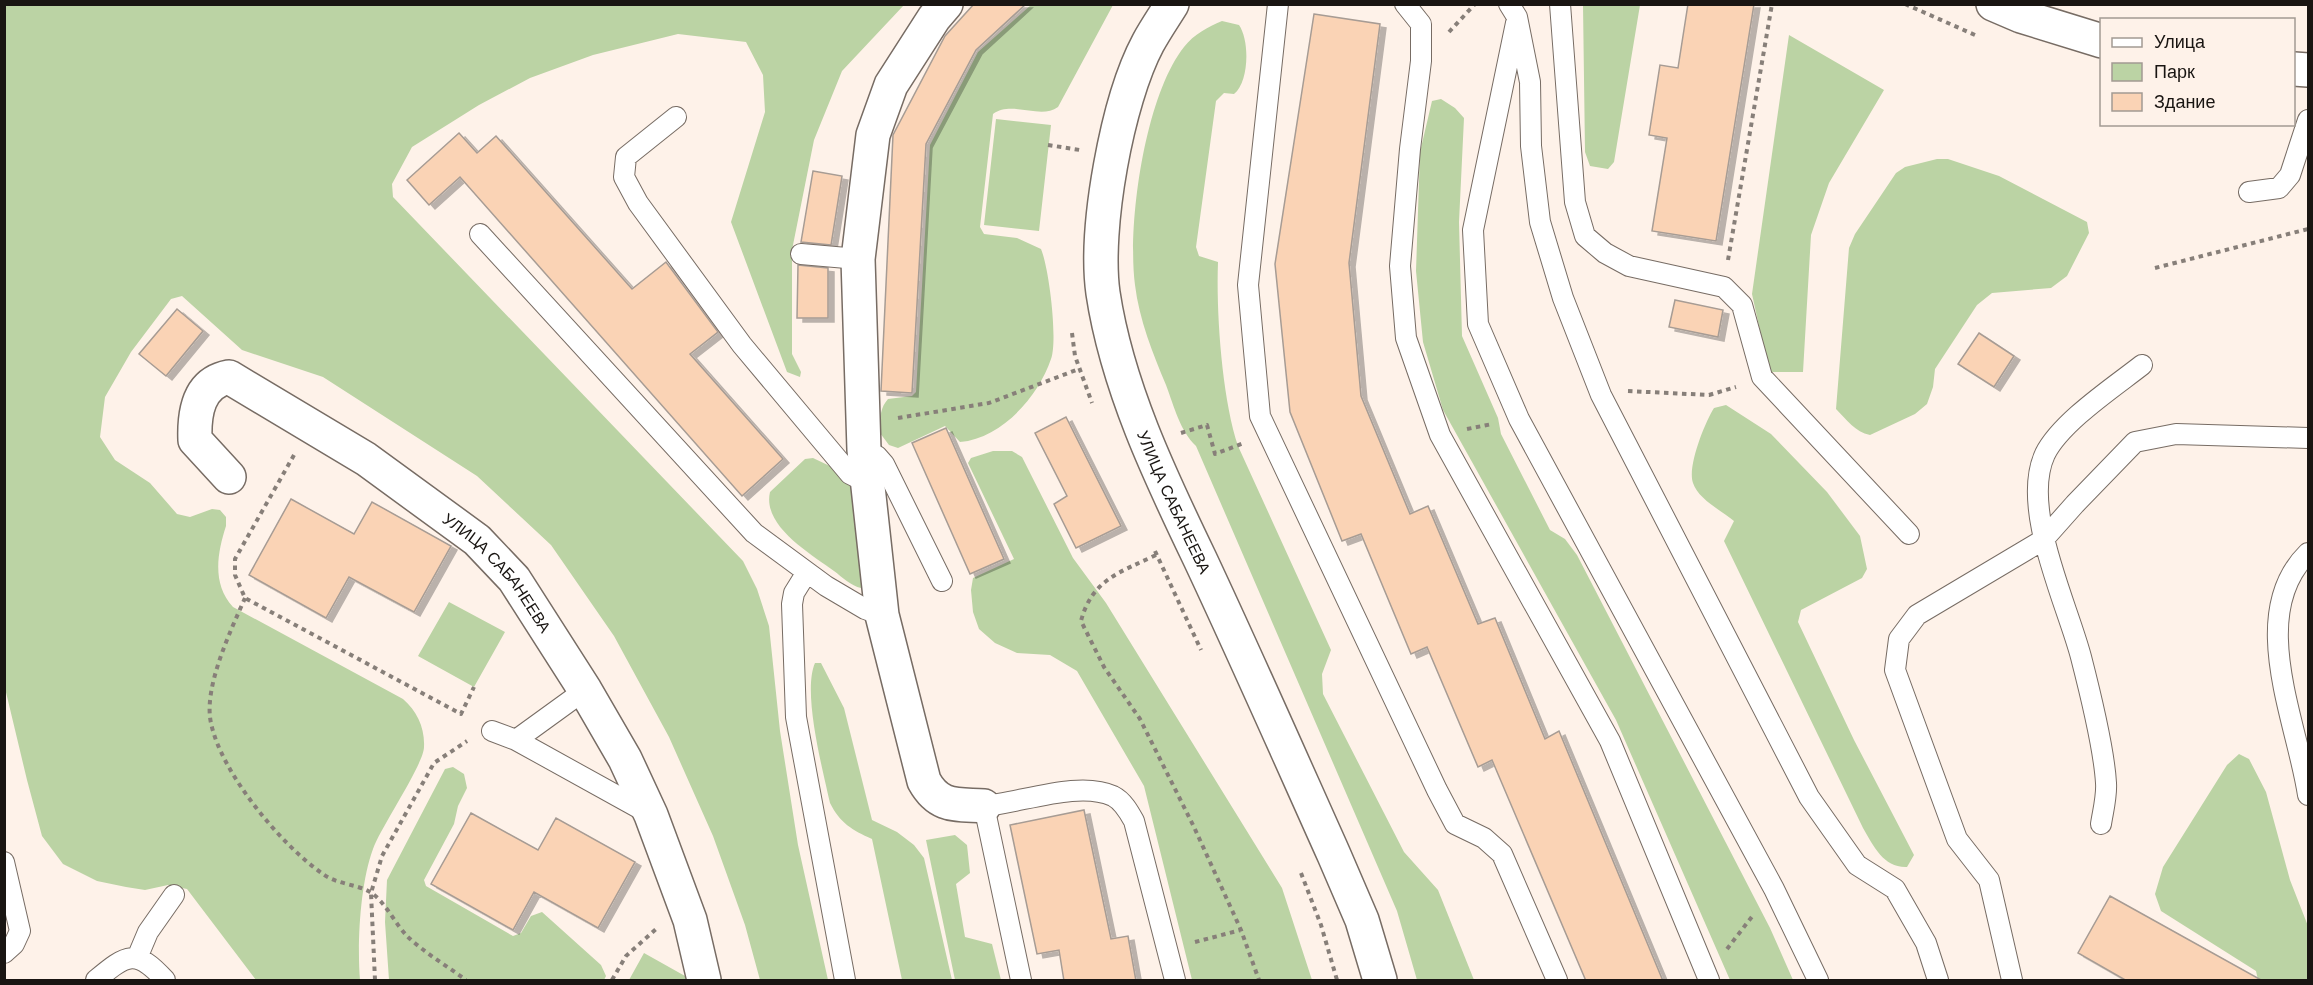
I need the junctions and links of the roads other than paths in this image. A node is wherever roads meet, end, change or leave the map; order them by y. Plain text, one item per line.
1 (946, 4) edge
2 (1172, 4) edge
3 (1278, 4) edge
4 (1405, 4) edge
5 (1560, 4) edge
6 (1993, 4) edge
7 (1513, 11) edge
8 (2100, 40) edge
9 (676, 117) dead end
10 (2308, 120) edge
11 (2249, 192) dead end
12 (480, 234) dead end
13 (801, 254) dead end
14 (858, 259) junction
15 (2142, 364) dead end
16 (2308, 438) edge
17 (867, 465) junction
18 (229, 477) dead end
19 (1909, 534) dead end
20 (2043, 540) junction
21 (2308, 553) edge
22 (807, 572) junction
23 (942, 581) dead end
24 (882, 615) junction
25 (585, 690) junction
26 (492, 731) road end
27 (516, 740) junction
28 (2308, 795) edge
29 (984, 806) junction
30 (651, 815) junction
31 (2102, 824) dead end
32 (4, 862) edge
33 (174, 896) dead end
34 (4, 953) edge
35 (137, 958) junction
36 (1708, 978) edge
37 (96, 981) edge
38 (165, 981) edge
39 (704, 981) edge
40 (845, 981) edge
41 (1021, 981) edge
42 (1175, 981) edge
43 (1380, 981) edge
44 (1557, 981) edge
45 (1818, 981) edge
46 (1938, 981) edge
47 (2012, 981) edge

1 - 14 street
2 - 43 street, УЛИЦА САБАНЕЕВА
3 - 44 lane
4 - 36 lane
5 - 19 lane
6 - 8 street
7 - 45 lane
7 - 46 lane
9 - 17 lane
10 - 11 lane
12 - 22 lane
13 - 14 lane
14 - 17 street
15 - 20 lane
16 - 20 lane
17 - 23 lane
17 - 24 street
18 - 25 street, УЛИЦА САБАНЕЕВА
20 - 31 lane
20 - 47 lane
21 - 28 lane
22 - 24 lane
22 - 40 lane
24 - 29 street
25 - 27 lane
25 - 30 street, УЛИЦА САБАНЕЕВА
26 - 27 lane
27 - 30 lane
29 - 41 lane
29 - 42 lane
30 - 39 street, УЛИЦА САБАНЕЕВА
32 - 34 lane
33 - 35 lane
35 - 37 lane
35 - 38 lane

